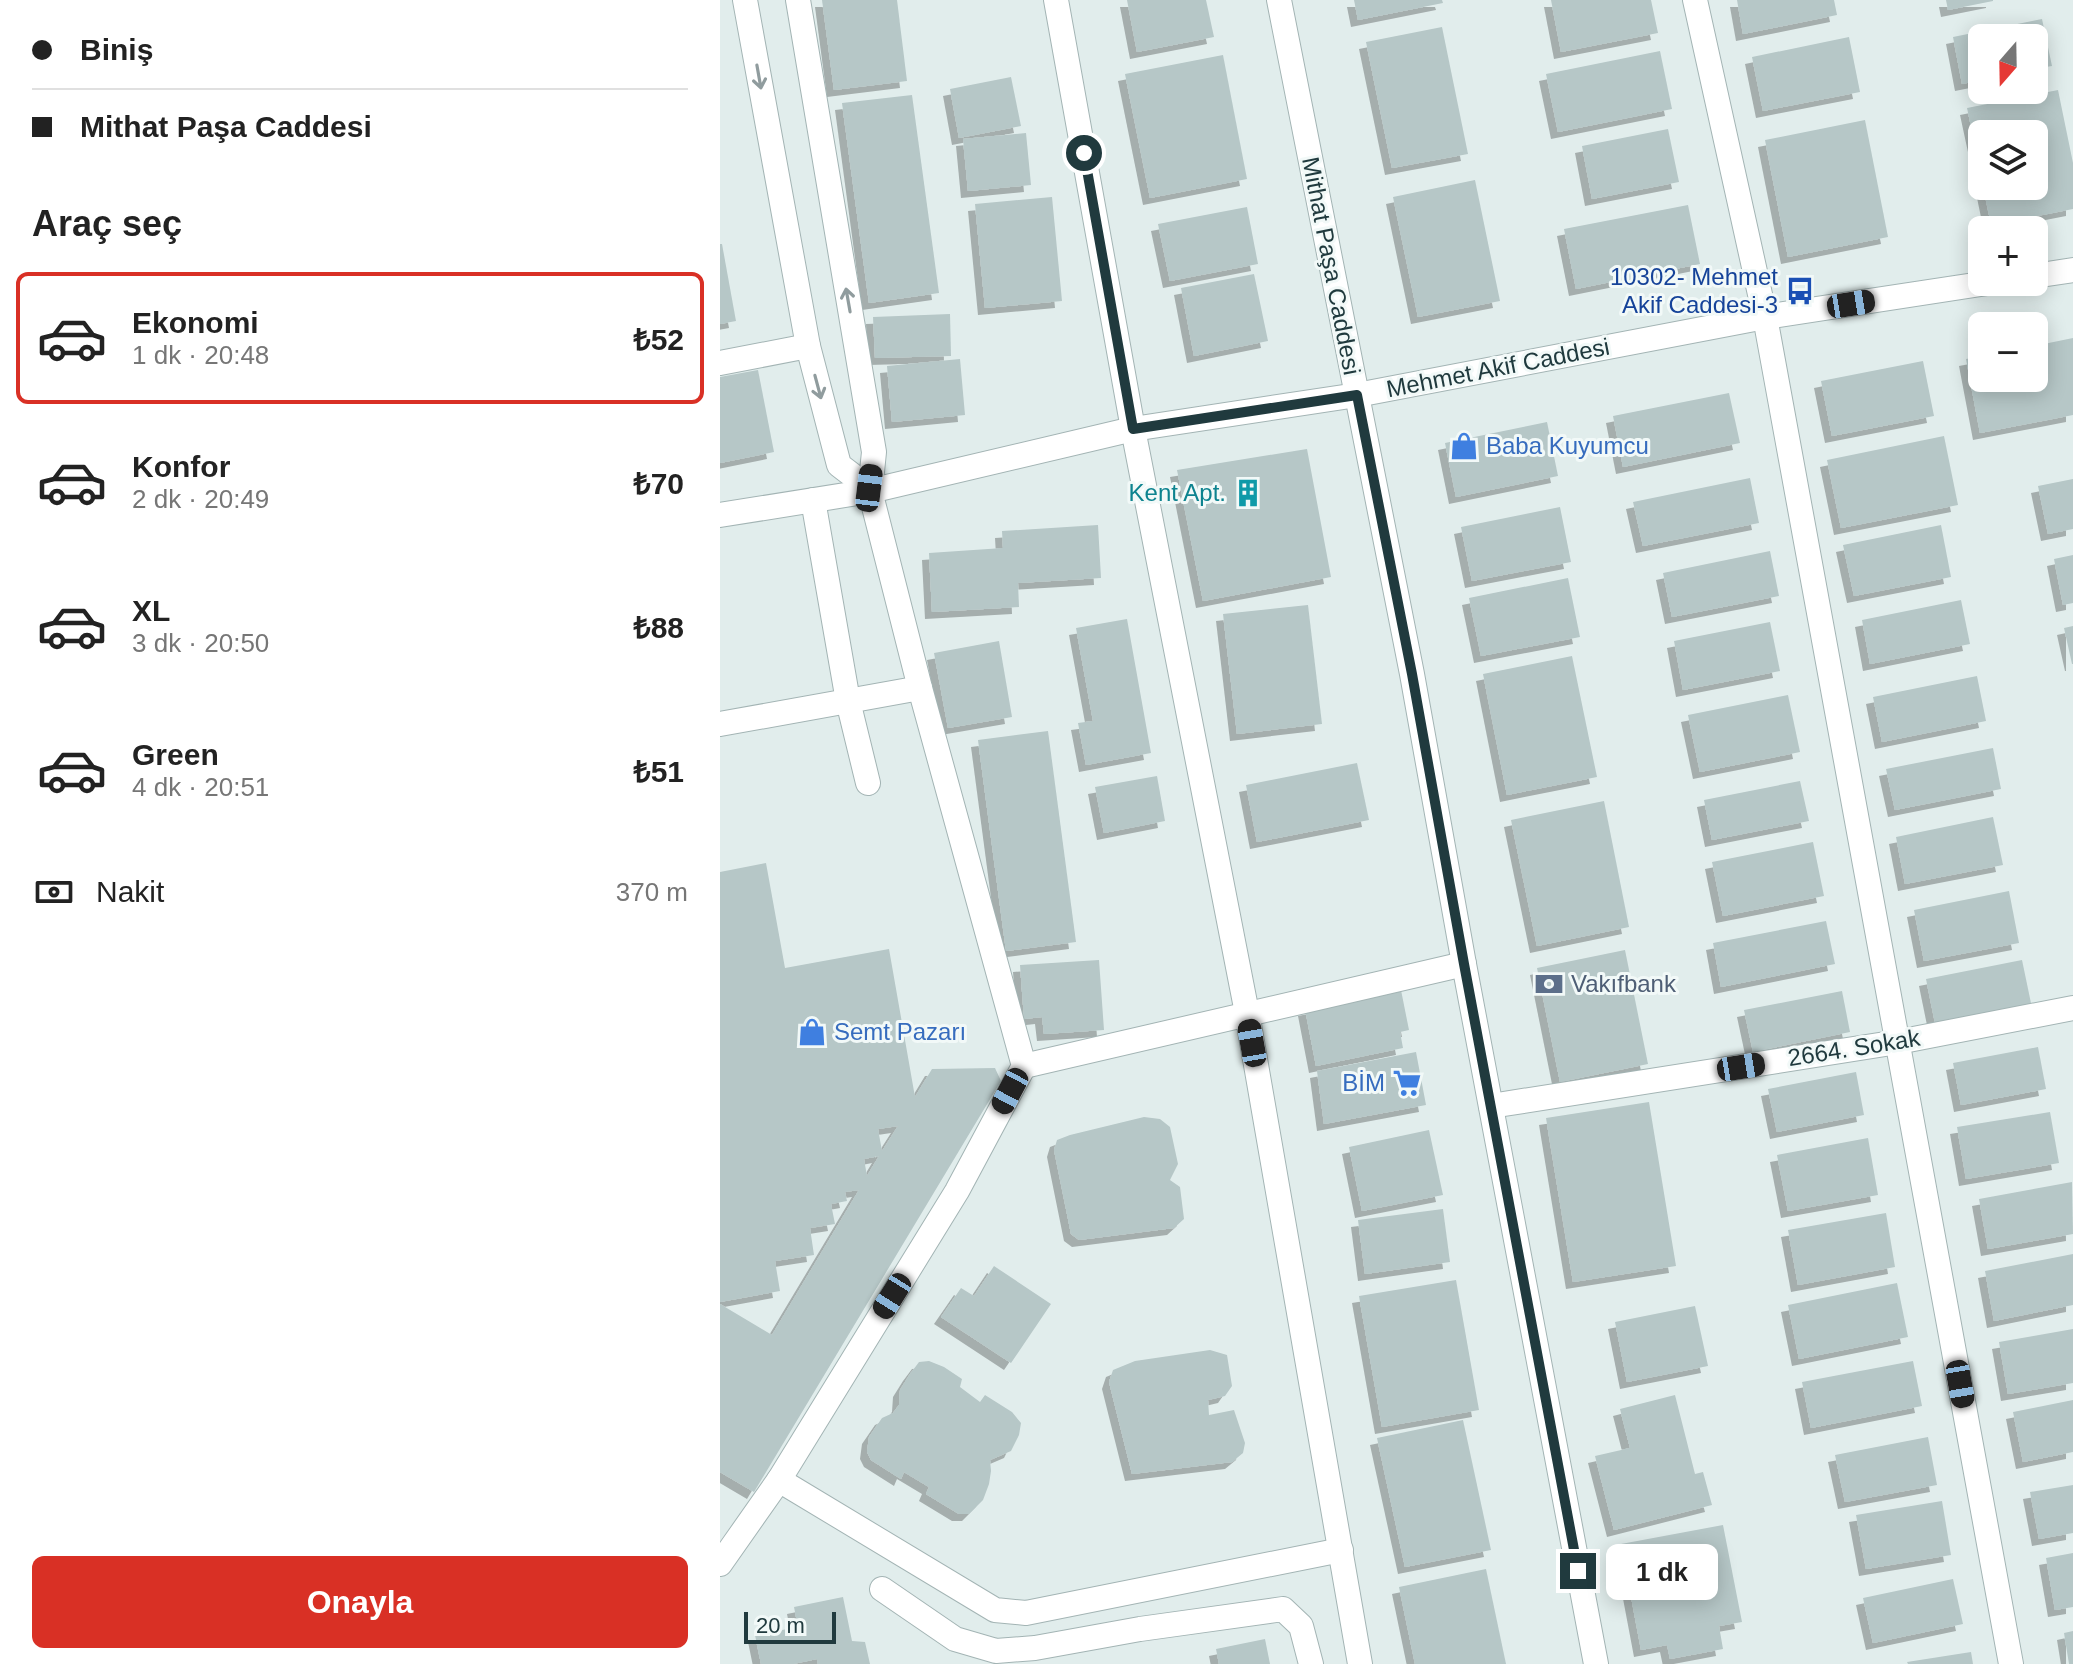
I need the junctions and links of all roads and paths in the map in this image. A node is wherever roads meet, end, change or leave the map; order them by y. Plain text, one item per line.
1 (745, 0) edge
2 (798, 0) edge
3 (1056, 0) edge
4 (1279, 0) edge
5 (1695, 0) edge
6 (2073, 270) edge
7 (2048, 274) edge
8 (1968, 286) edge
9 (1765, 317) junction
10 (808, 346) junction
11 (720, 363) edge
12 (1357, 395) junction
13 (1133, 429) junction
14 (870, 490) junction
15 (813, 500) junction
16 (720, 515) edge
17 (920, 688) junction
18 (848, 701) junction
19 (720, 724) edge
20 (868, 783) dead end
21 (1464, 964) junction
22 (2073, 1008) edge
23 (1247, 1013) junction
24 (1898, 1042) junction
25 (1024, 1066) junction
26 (1491, 1106) junction
27 (779, 1480) junction
28 (1341, 1550) junction
29 (720, 1564) edge
30 (882, 1589) dead end
31 (1311, 1664) edge
32 (1360, 1664) edge
33 (1596, 1664) edge
34 (2011, 1664) edge

1 -> 10 street
14 -> 2 street
3 - 13 street
4 - 12 street, Mithat Paşa Caddesi
5 - 9 street
6 - 7 street
8 - 9 street, Mehmet Akif Caddesi
9 - 12 street, Mehmet Akif Caddesi
9 - 24 street
10 - 11 street
10 -> 14 street
12 - 13 street, Mehmet Akif Caddesi
12 - 21 street, Mithat Paşa Caddesi
13 - 14 street, Mehmet Akif Caddesi
13 - 23 street
14 - 15 street, Mehmet Akif Caddesi
14 - 17 street
15 - 16 street, Mehmet Akif Caddesi
15 - 18 street
17 - 18 street
17 - 25 street
18 - 19 street
18 - 20 street
21 - 23 street
21 - 26 street, Mithat Paşa Caddesi
22 - 24 street, 2664. Sokak
23 - 25 street
23 - 28 street
24 - 26 street, 2664. Sokak
24 - 34 street
25 - 27 street
26 - 33 street, Mithat Paşa Caddesi
27 - 28 street
27 - 29 street
28 - 32 street
30 - 31 street

